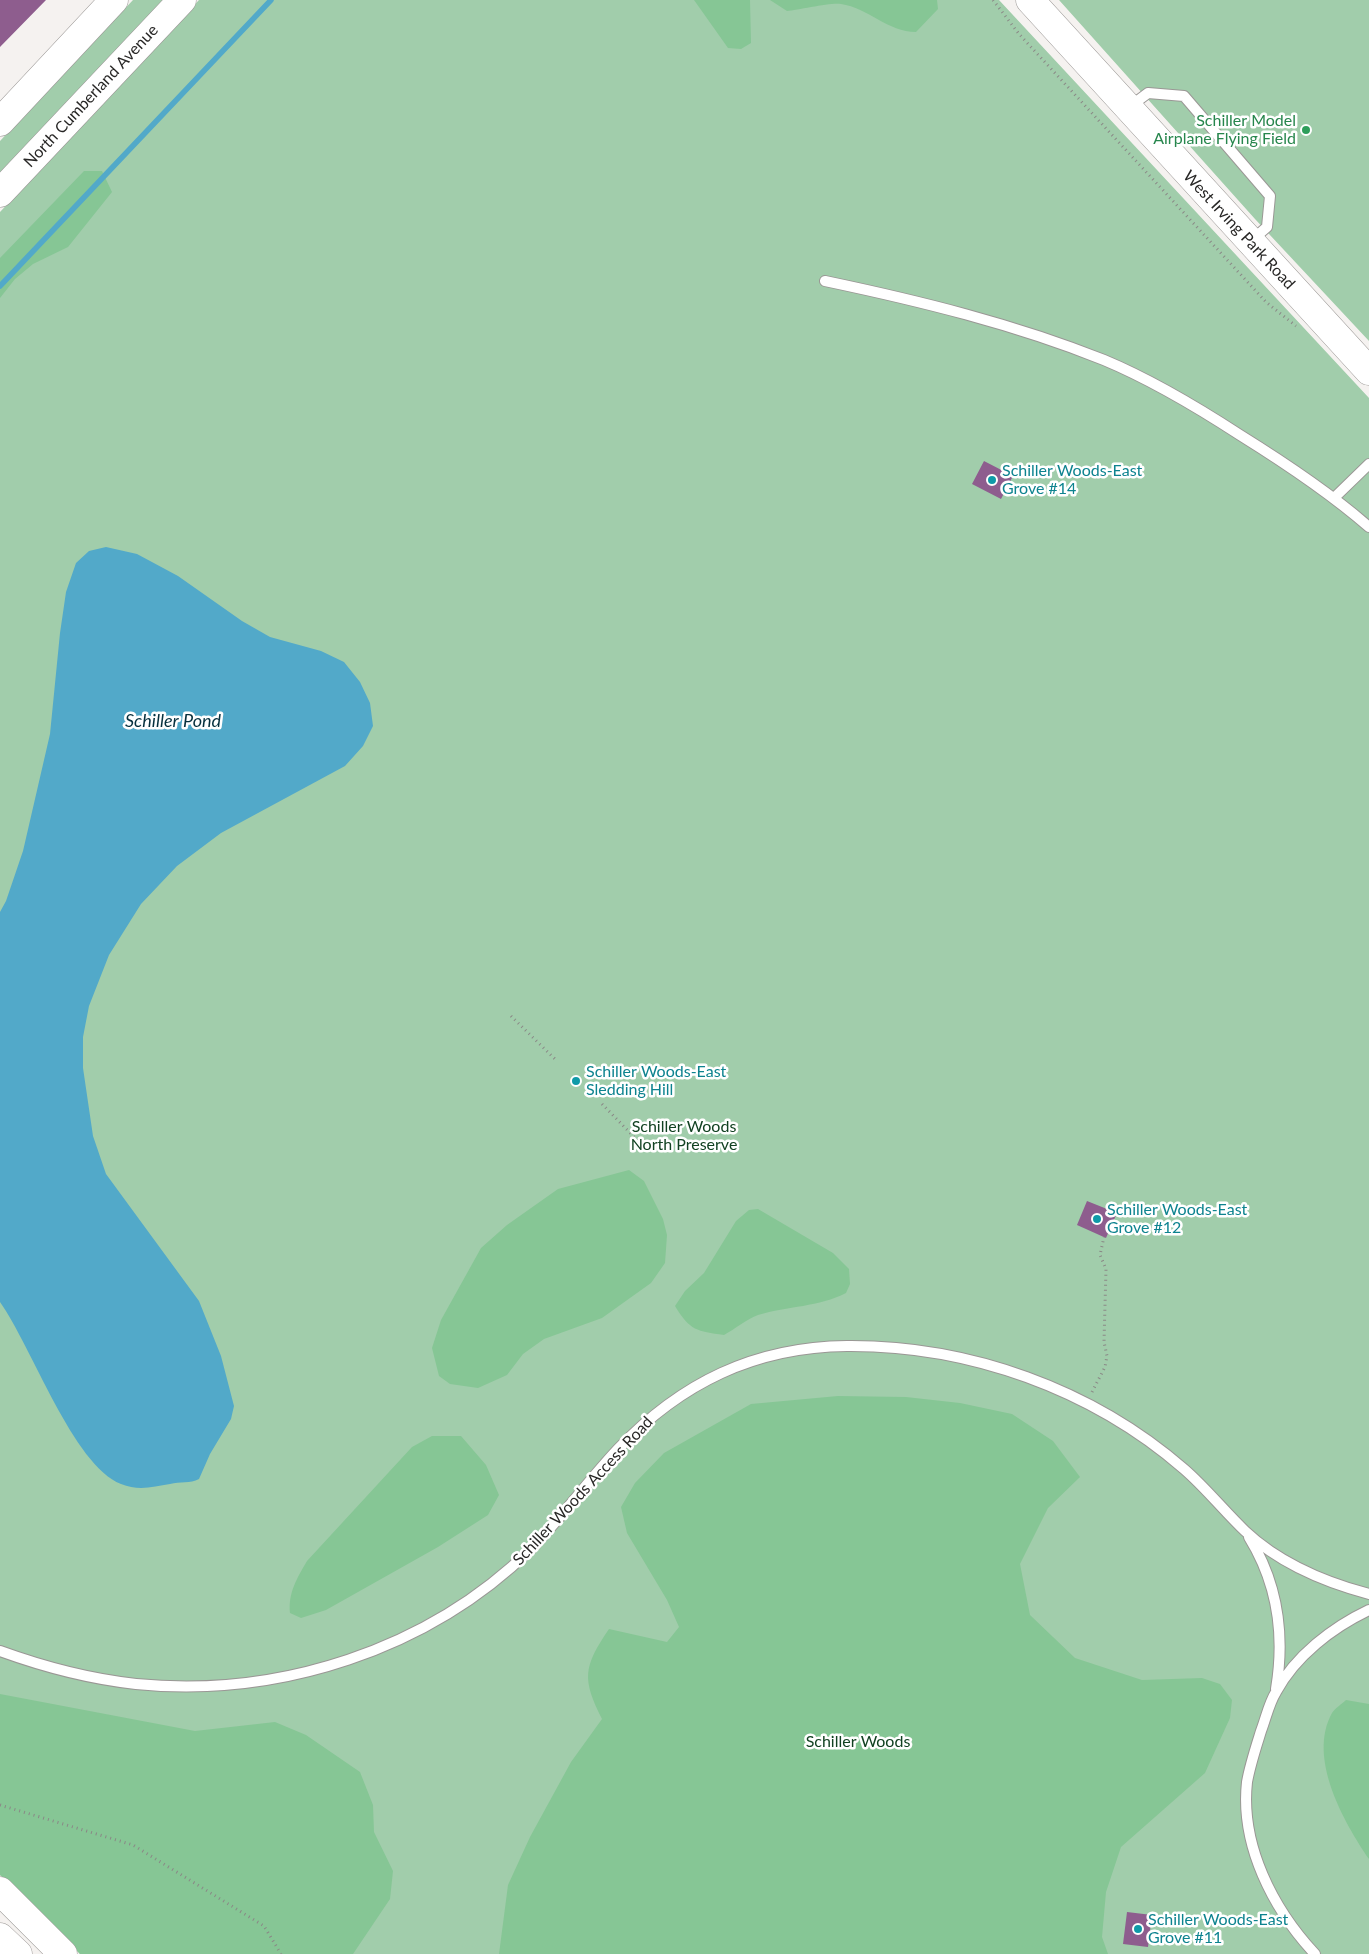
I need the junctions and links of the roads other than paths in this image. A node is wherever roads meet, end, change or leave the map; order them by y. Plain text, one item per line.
1 (114, 0) edge
2 (182, 0) edge
3 (1030, 0) edge
4 (1128, 108) junction
5 (0, 122) edge
6 (0, 192) edge
7 (1250, 241) junction
8 (825, 281) dead end
9 (1369, 371) edge
10 (1369, 464) edge
11 (1334, 498) junction
12 (1369, 526) edge
13 (1246, 1532) junction
14 (1369, 1594) edge
15 (1369, 1610) edge
16 (0, 1651) edge
17 (1276, 1692) junction
18 (0, 1891) edge
19 (0, 1937) edge
20 (18, 1954) edge
21 (63, 1954) edge
22 (1315, 1954) edge

1 - 5 main road
2 - 6 main road, North Cumberland Avenue
3 - 4 main road, West Irving Park Road
4 - 7 main road, West Irving Park Road
4 - 7 lane
7 - 9 main road, West Irving Park Road
8 - 11 lane
10 - 11 lane
11 - 12 lane
13 - 14 lane, Schiller Woods Access Road
13 - 16 lane, Schiller Woods Access Road
13 - 17 lane, Schiller Woods Access Road
15 - 17 lane, Schiller Woods Access Road
17 - 22 lane, Schiller Woods Access Road
18 - 21 main road
19 - 20 main road

